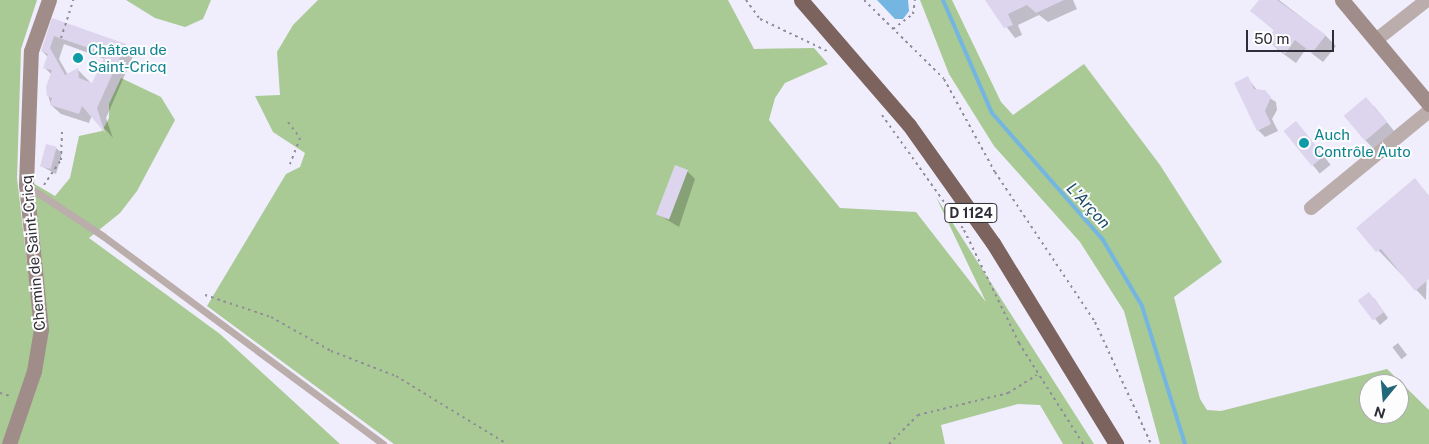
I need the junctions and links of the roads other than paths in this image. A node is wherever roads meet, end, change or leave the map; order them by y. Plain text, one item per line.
1 (49, 0) edge
2 (801, 0) edge
3 (1342, 0) edge
4 (1427, 0) edge
5 (1376, 40) junction
6 (1429, 104) edge
7 (1429, 110) edge
8 (32, 189) junction
9 (1311, 208) dead end
10 (9, 444) edge
11 (383, 444) edge
12 (1116, 444) edge

1 - 8 street, Chemin de Saint-Cricq
2 - 12 highway, D 1124
3 - 5 street
4 - 5 street
5 - 6 street
7 - 9 street
8 - 10 street, Chemin de Saint-Cricq
8 - 11 lane

